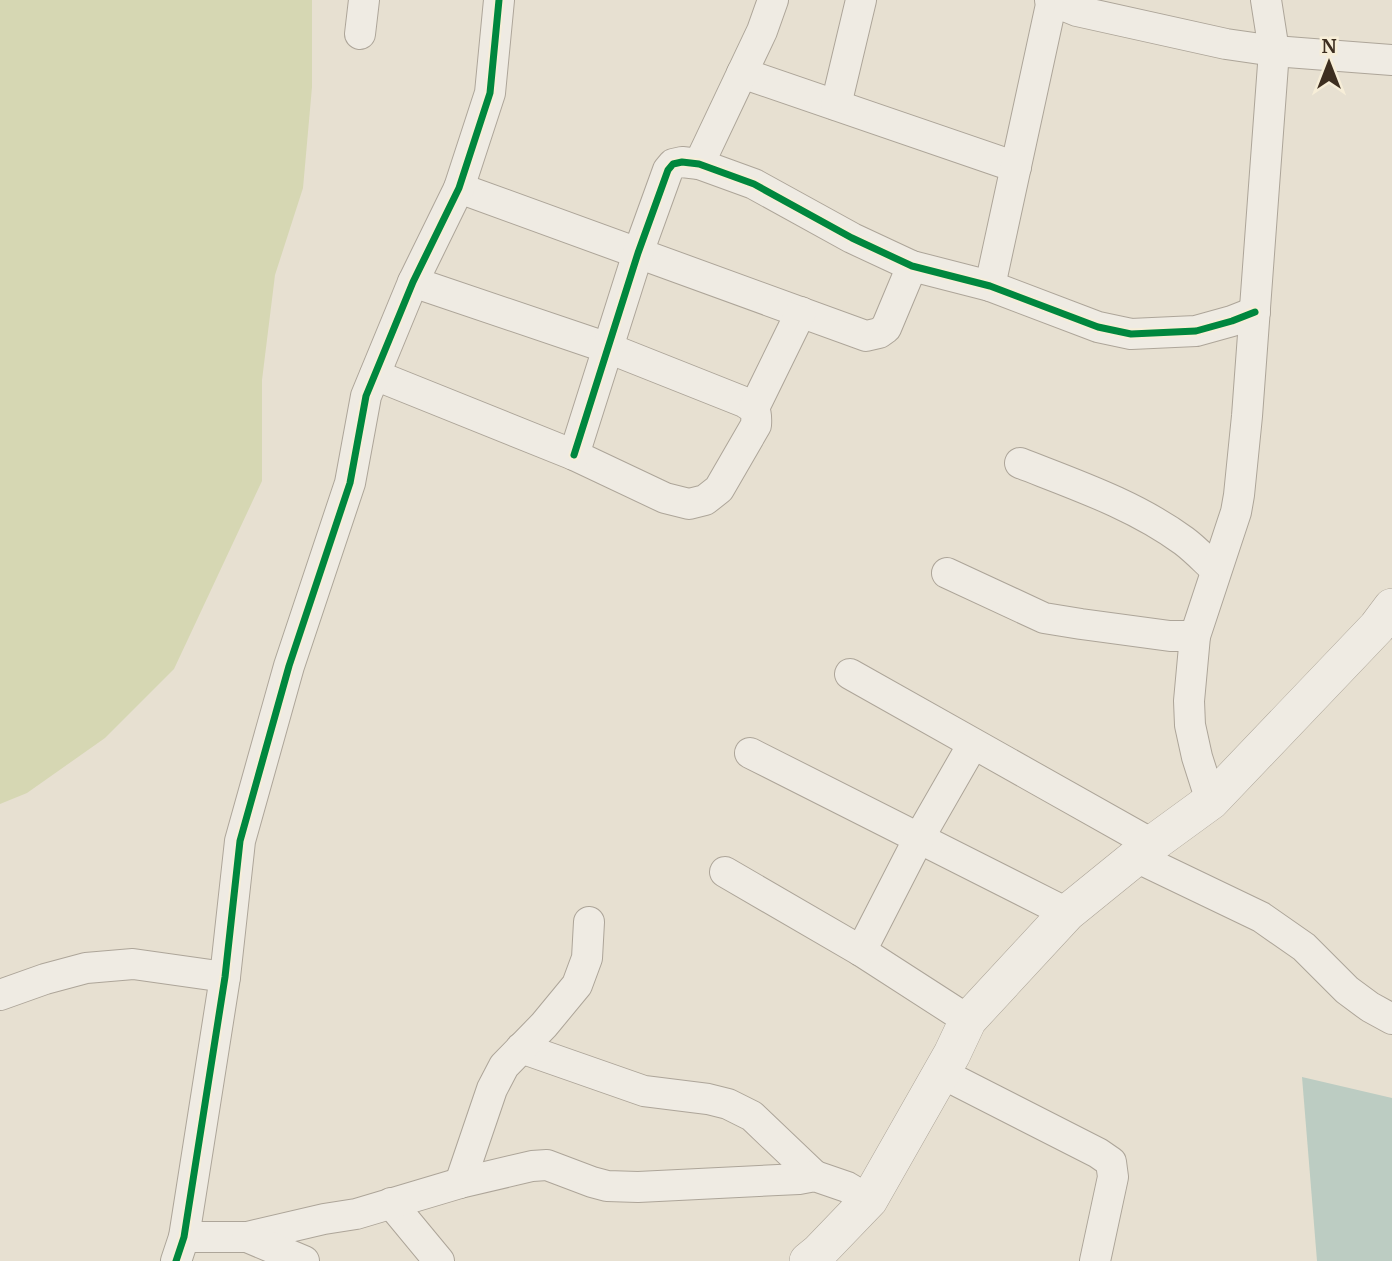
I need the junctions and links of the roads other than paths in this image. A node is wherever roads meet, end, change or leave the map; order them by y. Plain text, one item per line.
1 (364, 0) edge
2 (499, 0) edge
3 (773, 0) edge
4 (861, 0) edge
5 (1051, 0) edge
6 (1266, 0) edge
7 (360, 34) dead end
8 (1274, 51) junction
9 (1392, 60) edge
10 (742, 73) junction
11 (836, 105) junction
12 (698, 164) junction
13 (1016, 167) junction
14 (459, 188) junction
15 (638, 253) junction
16 (912, 266) junction
17 (413, 282) junction
18 (990, 286) junction
19 (801, 312) junction
20 (1255, 312) junction
21 (608, 348) junction
22 (375, 375) junction
23 (754, 408) junction
24 (574, 455) junction
25 (1020, 463) dead end
26 (1216, 570) junction
27 (947, 573) dead end
28 (1392, 607) edge
29 (1195, 636) junction
30 (850, 674) dead end
31 (973, 744) junction
32 (750, 752) dead end
33 (1210, 801) junction
34 (919, 838) junction
35 (1145, 851) junction
36 (725, 872) dead end
37 (1068, 913) junction
38 (589, 922) dead end
39 (861, 951) junction
40 (225, 977) junction
41 (0, 995) edge
42 (1392, 1019) edge
43 (968, 1020) junction
44 (521, 1048) junction
45 (941, 1073) junction
46 (815, 1176) junction
47 (460, 1183) junction
48 (869, 1200) junction
49 (391, 1203) junction
50 (247, 1237) junction
51 (180, 1249) edge
52 (304, 1261) edge
53 (439, 1261) edge
54 (808, 1261) edge
55 (1095, 1261) edge

1 - 7 street
2 - 14 street
3 - 10 street
4 - 11 street
5 - 8 street
5 - 13 street
6 - 8 street
8 - 9 street
8 - 20 street
10 - 11 street
10 - 12 street
11 - 13 street
12 - 15 street
12 - 16 street
13 - 18 street
14 - 15 street
14 - 17 street
15 - 19 street
15 - 21 street
16 - 18 street
16 - 19 street
17 - 21 street
17 - 22 street
18 - 20 street
19 - 23 street
20 - 26 street
21 - 23 street
21 - 24 street
22 - 24 street
22 - 40 street
23 - 24 street
25 - 26 street
26 - 29 street
27 - 29 street
28 - 33 street
29 - 33 street
30 - 31 street
31 - 34 street
31 - 35 street
32 - 34 street
33 - 35 street
34 - 37 street
34 - 39 street
35 - 37 street
35 - 42 street
36 - 39 street
37 - 43 street
38 - 44 street
39 - 43 street
40 - 41 street
40 - 51 street
43 - 45 street
44 - 46 street
44 - 47 street
45 - 48 street
45 - 55 street
46 - 47 street
46 - 48 street
47 - 49 street
48 - 54 street
49 - 50 street
49 - 53 street
50 - 51 street
50 - 52 street

